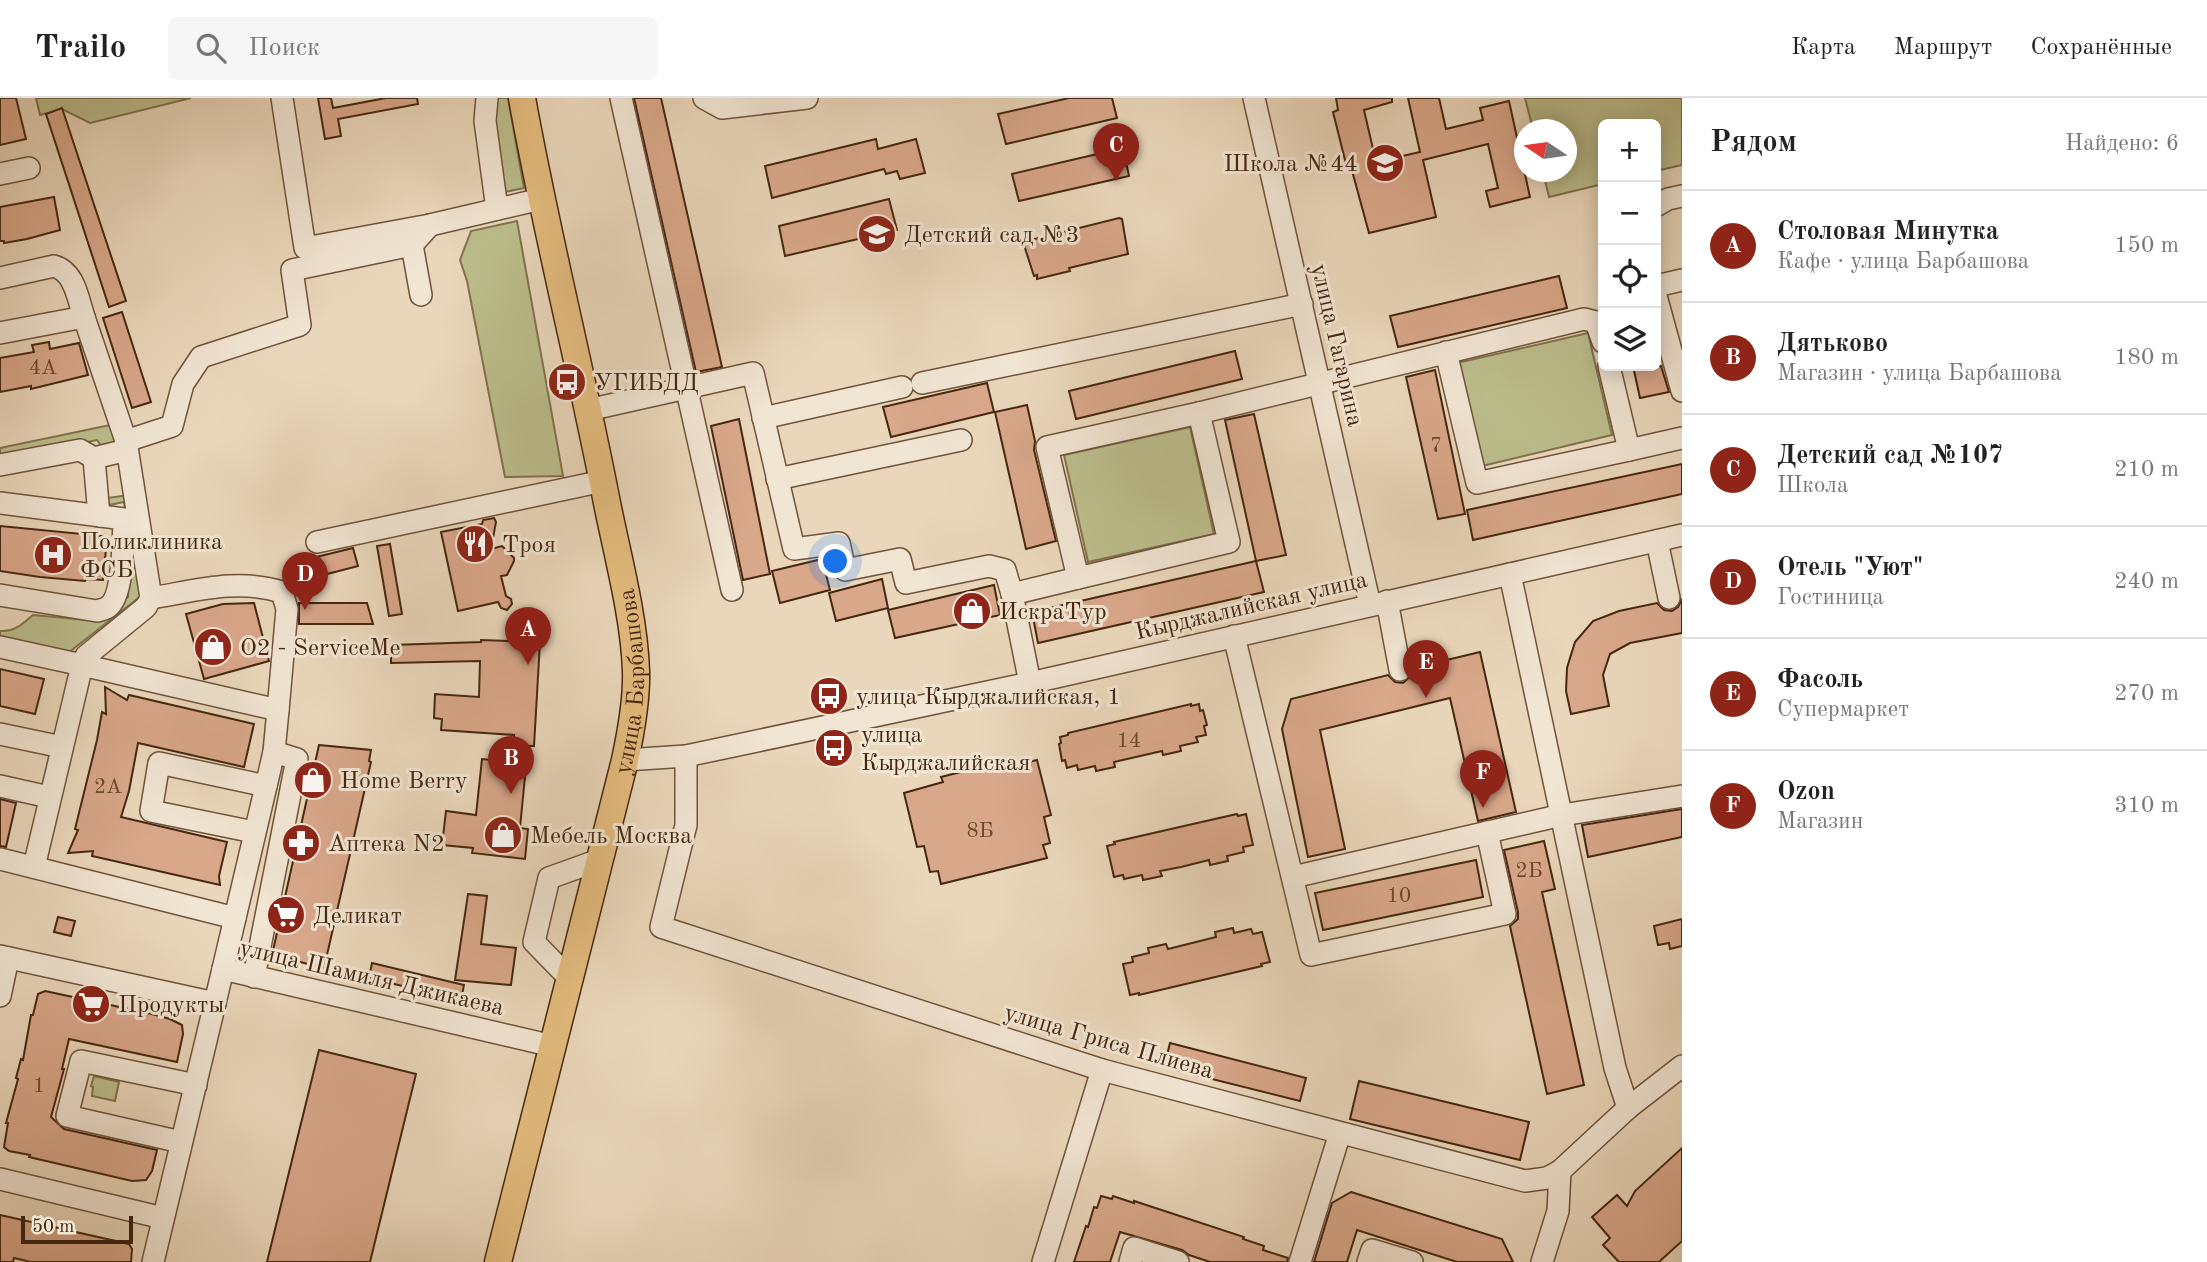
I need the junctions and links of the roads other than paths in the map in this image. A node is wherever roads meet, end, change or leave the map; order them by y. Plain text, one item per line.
1 (282, 98) edge
2 (487, 98) edge
3 (522, 98) edge
4 (621, 98) edge
5 (704, 98) edge
6 (807, 98) edge
7 (1254, 98) edge
8 (29, 168) dead end
9 (0, 174) edge
10 (1682, 196) edge
11 (541, 199) junction
12 (1661, 203) edge
13 (498, 209) junction
14 (430, 225) junction
15 (412, 245) junction
16 (0, 278) edge
17 (1682, 280) edge
18 (1661, 285) edge
19 (421, 295) dead end
20 (1302, 304) junction
21 (1659, 308) edge
22 (84, 317) junction
23 (1598, 328) edge
24 (0, 334) edge
25 (1446, 352) junction
26 (1610, 371) edge
27 (1320, 383) junction
28 (687, 388) junction
29 (1682, 391) edge
30 (588, 410) junction
31 (1199, 413) junction
32 (763, 418) junction
33 (1682, 438) edge
34 (961, 440) dead end
35 (126, 445) junction
36 (1629, 450) junction
37 (94, 458) junction
38 (0, 465) edge
39 (777, 479) junction
40 (603, 481) junction
41 (0, 503) edge
42 (99, 516) junction
43 (1682, 535) edge
44 (1657, 541) junction
45 (317, 542) dead end
46 (1510, 574) junction
47 (1077, 579) junction
48 (732, 590) dead end
49 (1012, 594) junction
50 (0, 595) edge
51 (150, 598) junction
52 (1669, 598) dead end
53 (1379, 603) junction
54 (1234, 636) junction
55 (0, 647) edge
56 (82, 665) junction
57 (1400, 670) dead end
58 (1030, 683) junction
59 (278, 709) junction
60 (0, 734) edge
61 (61, 747) junction
62 (274, 752) junction
63 (686, 756) junction
64 (625, 760) junction
65 (0, 786) edge
66 (266, 786) junction
67 (1682, 796) edge
68 (49, 797) junction
69 (1562, 815) junction
70 (254, 832) junction
71 (1487, 832) junction
72 (0, 859) edge
73 (599, 860) junction
74 (34, 867) junction
75 (1293, 877) junction
76 (235, 918) junction
77 (4, 957) edge
78 (223, 970) junction
79 (254, 977) junction
80 (569, 978) junction
81 (0, 996) edge
82 (215, 1003) junction
83 (553, 1046) junction
84 (1682, 1066) edge
85 (1102, 1070) junction
86 (196, 1085) junction
87 (1628, 1108) junction
88 (1340, 1133) junction
89 (181, 1142) junction
90 (1560, 1171) junction
91 (0, 1179) edge
92 (163, 1218) junction
93 (153, 1262) edge
94 (498, 1262) edge
95 (1043, 1262) edge
96 (1130, 1262) edge
97 (1178, 1262) edge
98 (1300, 1262) edge
99 (1368, 1262) edge
100 (1412, 1262) edge
101 (1542, 1262) edge

1 - 14 street
2 - 13 street
3 - 11 main road, улица Барбашова
4 - 28 street
5 - 6 street
7 - 20 street, улица Гагарина
8 - 9 street
10 - 12 street
11 - 13 street
11 - 30 main road, улица Барбашова
13 - 14 street
14 - 15 street
15 - 19 street
15 - 35 street
16 - 22 street
17 - 18 street
20 - 27 street, улица Гагарина
20 - 32 street
21 - 29 street
22 - 24 street
22 - 35 street
23 - 25 street
25 - 27 street
25 - 36 street
26 - 36 street
27 - 31 street
27 - 53 street, улица Гагарина
28 - 30 street
28 - 32 street
28 - 48 street
30 - 40 main road, улица Барбашова
31 - 47 street
31 - 47 street
32 - 39 street
33 - 36 street
34 - 39 street
35 - 37 street
35 - 51 street
37 - 38 street
37 - 42 street
39 - 49 street
40 - 45 street
40 - 64 main road, улица Барбашова
41 - 42 street
42 - 50 street
43 - 44 street, Кырджалийская улица
44 - 46 street, Кырджалийская улица
44 - 52 street
46 - 53 street, Кырджалийская улица
46 - 69 street
47 - 49 street
49 - 58 street
51 - 56 street
51 - 59 street
53 - 54 street, Кырджалийская улица
53 - 57 street, улица Гагарина
54 - 58 street, Кырджалийская улица
54 - 75 street
55 - 56 street
56 - 59 street
56 - 61 street
58 - 63 street, Кырджалийская улица
59 - 62 street
60 - 61 street
61 - 68 street
62 - 66 street
62 - 79 street
63 - 64 street, Кырджалийская улица
63 - 85 street, улица Гриса Плиева
64 - 73 main road, улица Барбашова
65 - 68 street
66 - 70 street
66 - 70 street
67 - 69 street
68 - 74 street
69 - 71 street
69 - 87 street
70 - 76 street
71 - 75 street
71 - 75 street
72 - 74 street, улица Шамиля Джикаева
73 - 80 main road, улица Барбашова
73 - 80 street
74 - 76 street, улица Шамиля Джикаева
76 - 78 street
77 - 81 street
77 - 82 street
78 - 79 street, улица Шамиля Джикаева
78 - 82 street, улица Шамиля Джикаева
79 - 83 street, улица Шамиля Джикаева
80 - 83 main road, улица Барбашова
82 - 86 street, улица Шамиля Джикаева
83 - 94 main road, улица Барбашова
84 - 87 street, улица Гриса Плиева
85 - 88 street, улица Гриса Плиева
85 - 95 street
86 - 89 street, улица Шамиля Джикаева
86 - 89 street
87 - 90 street, улица Гриса Плиева
88 - 90 street, улица Гриса Плиева
88 - 98 street
89 - 92 street, улица Шамиля Джикаева
90 - 101 street
91 - 92 street
92 - 93 street, улица Шамиля Джикаева
96 - 97 street
99 - 100 street

